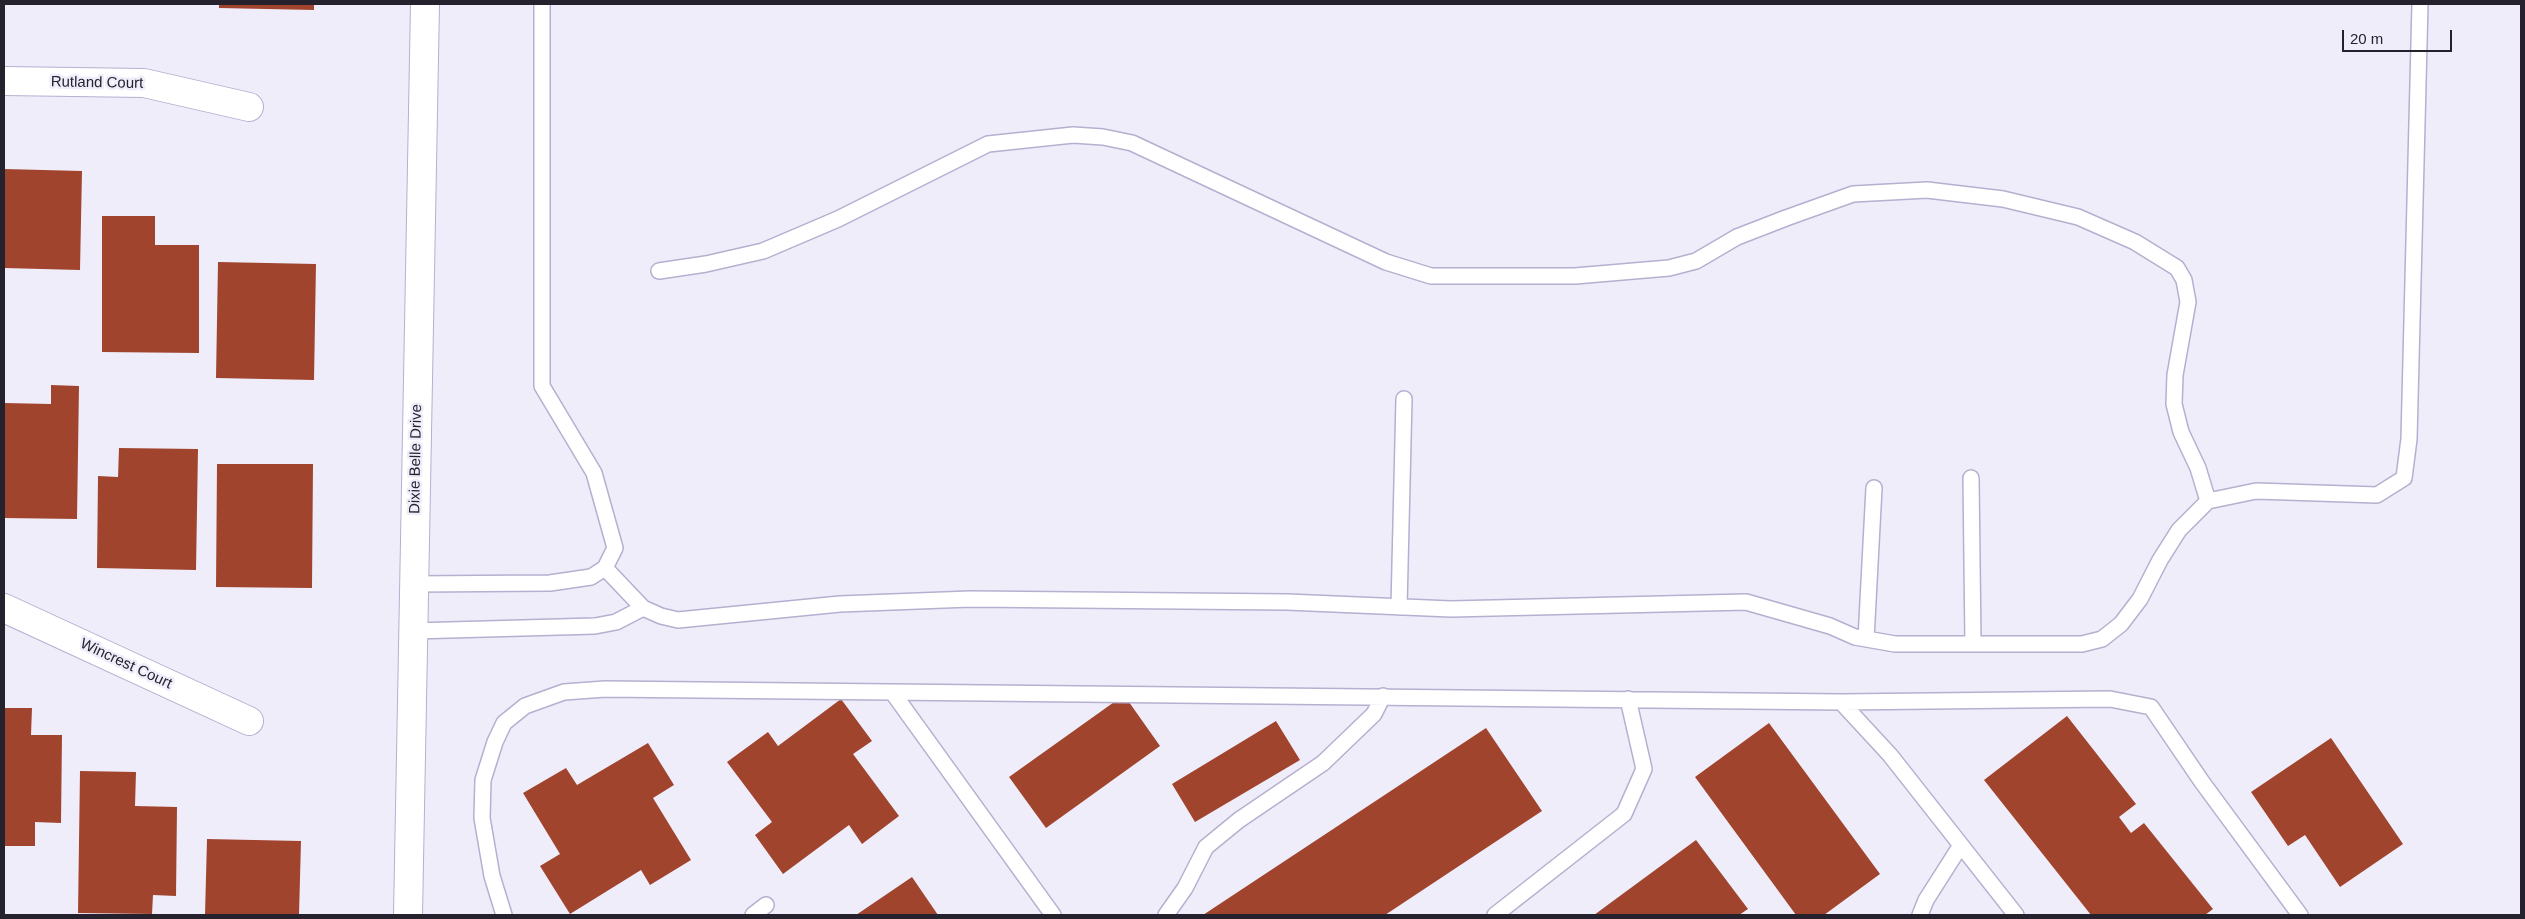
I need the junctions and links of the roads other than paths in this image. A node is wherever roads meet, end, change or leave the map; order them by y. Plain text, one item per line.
1 (425, 4) edge
2 (542, 4) edge
3 (2420, 4) edge
4 (4, 81) edge
5 (249, 107) dead end
6 (659, 271) dead end
7 (1404, 399) dead end
8 (1971, 478) dead end
9 (1874, 488) dead end
10 (2208, 502) junction
11 (604, 568) junction
12 (414, 584) junction
13 (1398, 607) junction
14 (4, 608) edge
15 (642, 608) junction
16 (413, 631) junction
17 (1866, 639) junction
18 (1973, 644) junction
19 (893, 693) junction
20 (1383, 696) junction
21 (1628, 699) junction
22 (1841, 702) junction
23 (249, 721) dead end
24 (1961, 845) junction
25 (766, 906) dead end
26 (408, 915) edge
27 (504, 915) edge
28 (753, 915) edge
29 (1053, 915) edge
30 (1166, 915) edge
31 (1494, 915) edge
32 (1920, 915) edge
33 (2016, 915) edge
34 (2300, 915) edge

1 - 12 street, Dixie Belle Drive
2 - 11 lane
3 - 10 lane
4 - 5 street, Rutland Court
6 - 10 lane
7 - 13 lane
8 - 18 lane
9 - 17 lane
10 - 18 lane
11 - 12 lane
11 - 15 lane
12 - 16 street, Dixie Belle Drive
13 - 15 lane
13 - 17 lane
14 - 23 street, Wincrest Court
15 - 16 lane
16 - 26 street, Dixie Belle Drive
17 - 18 lane
19 - 20 lane
19 - 27 lane
19 - 29 lane
20 - 21 lane
20 - 30 lane
21 - 22 lane
21 - 31 lane
22 - 24 lane
22 - 34 lane
24 - 32 lane
24 - 33 lane
25 - 28 lane

